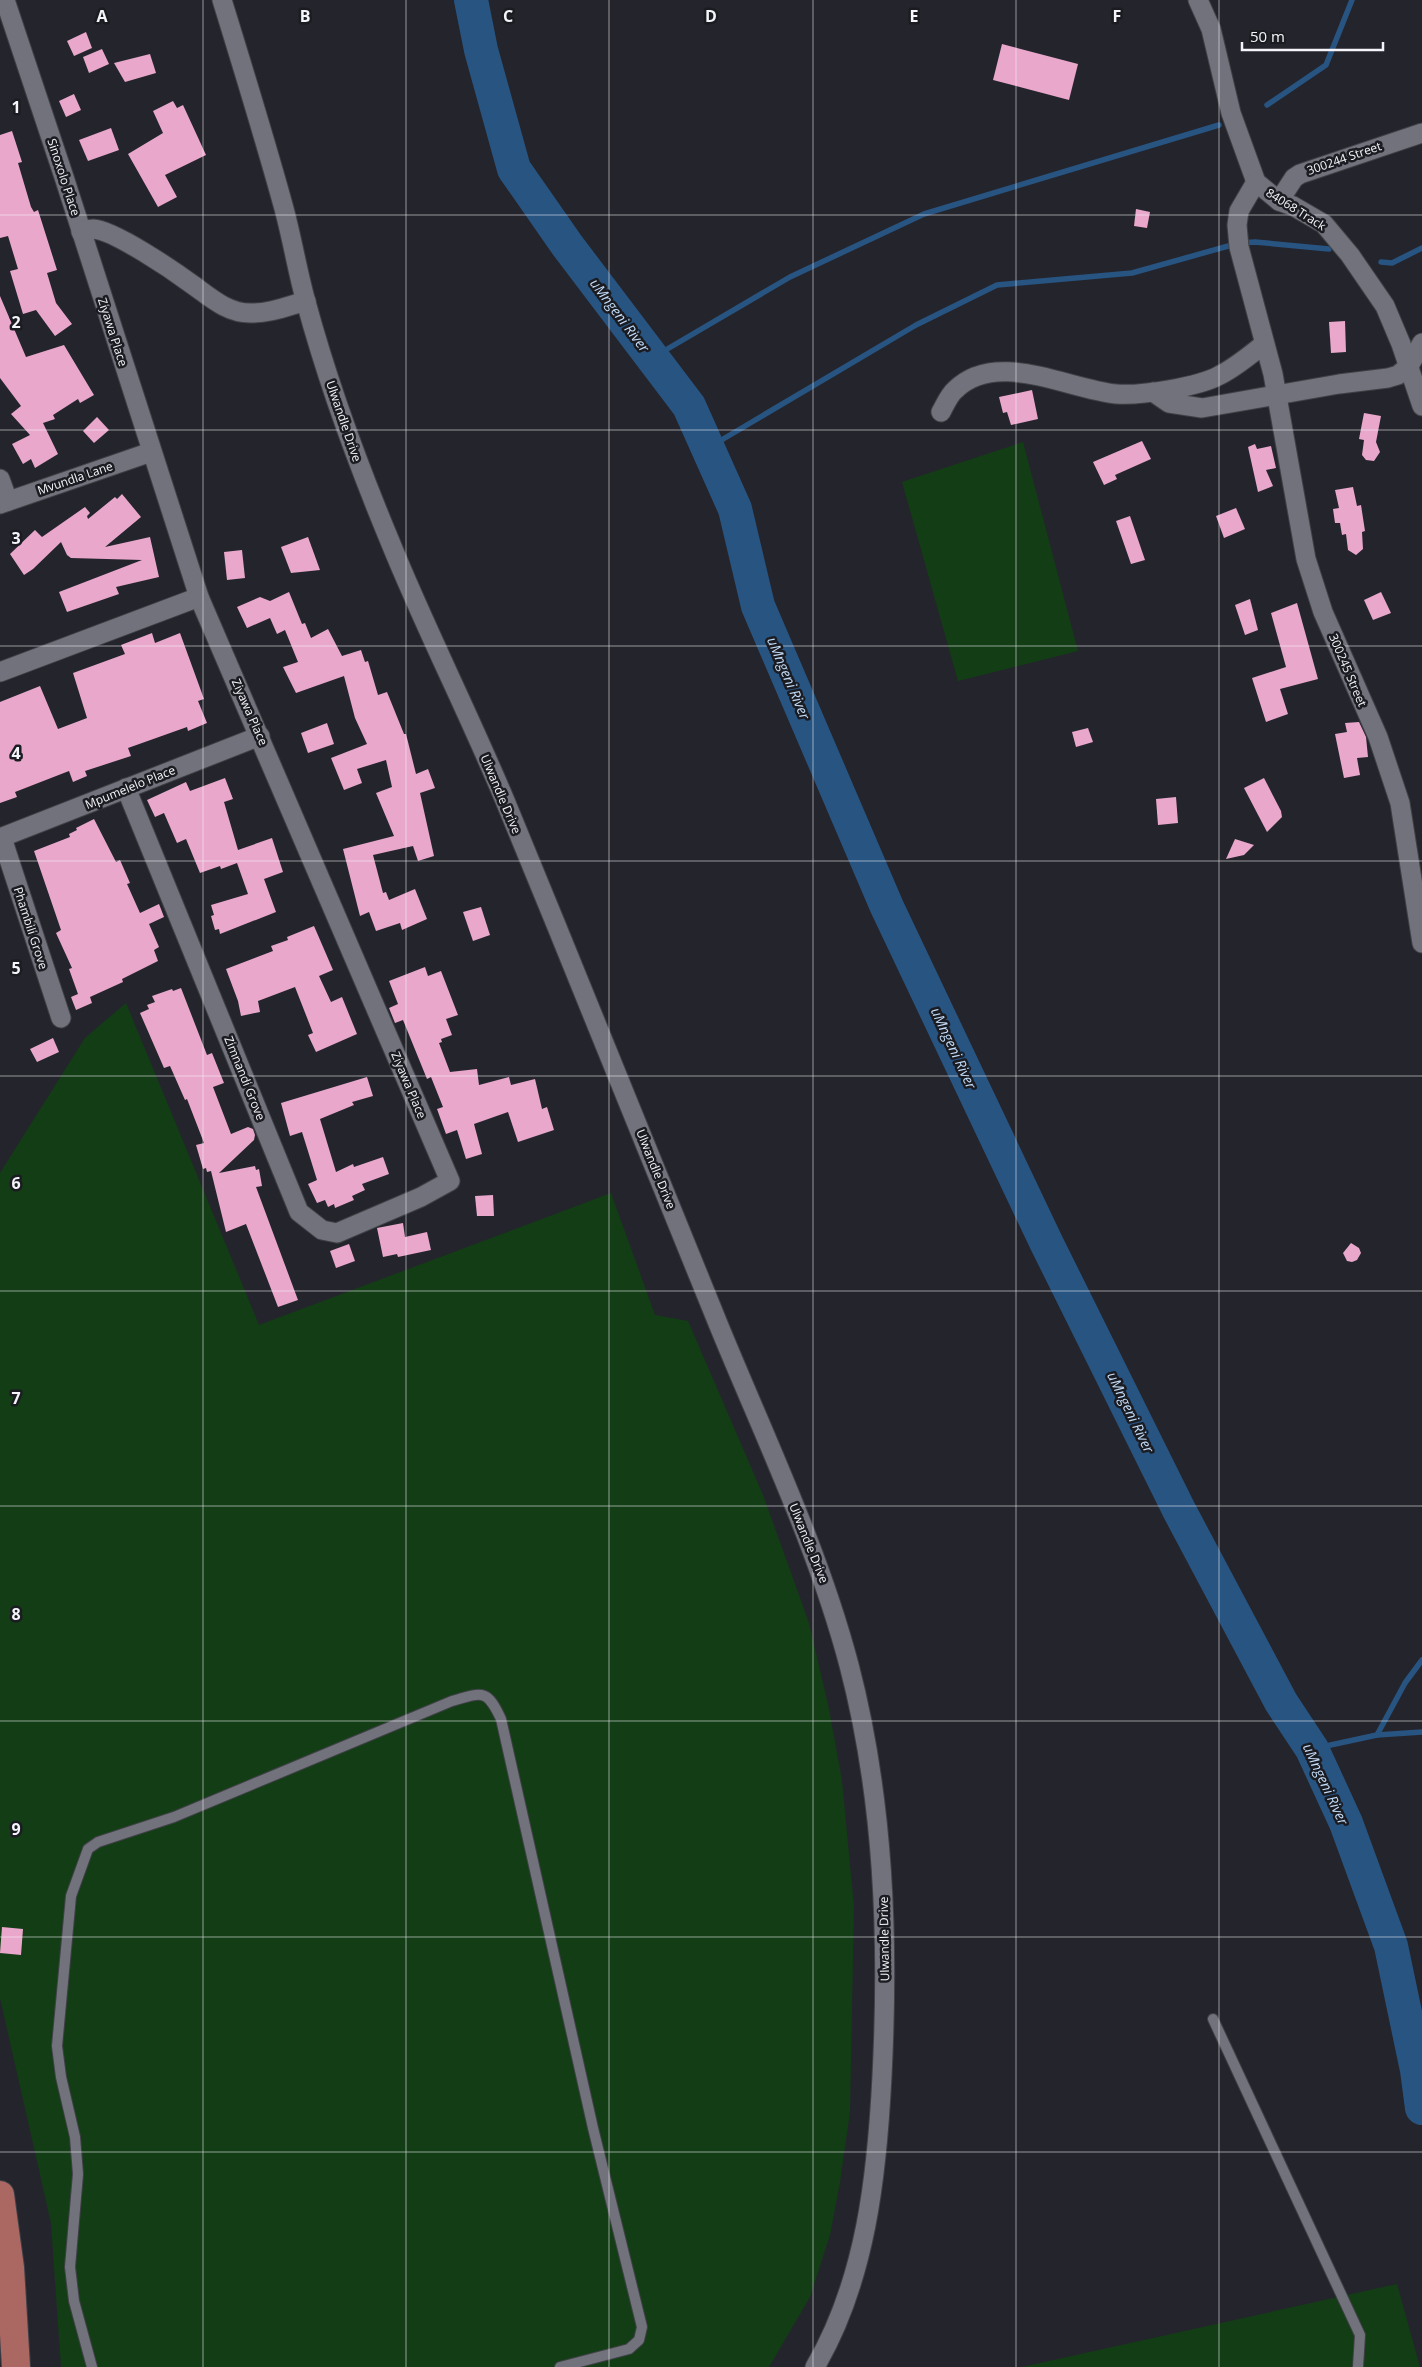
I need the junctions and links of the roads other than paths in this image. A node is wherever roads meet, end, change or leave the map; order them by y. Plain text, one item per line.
1 (5, 0) edge
2 (222, 0) edge
3 (1198, 0) edge
4 (1422, 133) edge
5 (1256, 182) junction
6 (1279, 201) junction
7 (81, 232) junction
8 (306, 301) junction
9 (1422, 343) edge
10 (1264, 344) junction
11 (1409, 366) junction
12 (1152, 392) junction
13 (1276, 395) junction
14 (1422, 406) edge
15 (941, 412) dead end
16 (151, 452) junction
17 (0, 479) edge
18 (4, 502) edge
19 (199, 597) junction
20 (0, 672) edge
21 (260, 736) junction
22 (126, 788) junction
23 (1, 838) edge
24 (1422, 943) edge
25 (61, 1018) dead end
26 (450, 1182) joint
27 (1214, 2019) dead end
28 (0, 2195) edge
29 (16, 2367) edge
30 (92, 2367) edge
31 (560, 2367) edge
32 (815, 2367) edge
33 (1358, 2367) edge

1 - 7 street, Sinoxolo Place
2 - 8 street, Ulwandle Drive
3 - 5 street, 84068 Track
4 - 6 street, 300244 Street
5 - 6 street, 84068 Track
5 - 10 street, 300245 Street
6 - 11 street, 84068 Track
7 - 8 street, Sinoxolo Place
7 - 16 street, Ziyawa Place
8 - 32 street, Ulwandle Drive
9 - 11 street
10 - 12 street
10 - 13 street, 300245 Street
11 - 13 street
11 - 14 street, 84068 Track
12 - 13 street
12 - 15 street
13 - 24 street, 300245 Street
16 - 18 street, Mvundla Lane
16 - 19 street, Ziyawa Place
17 - 18 street
19 - 20 street
19 - 21 street, Ziyawa Place
21 - 22 street, Mpumelelo Place
21 - 26 street, Ziyawa Place
22 - 23 street, Mpumelelo Place
22 - 26 street, Zimnandi Grove
23 - 25 street, Phambili Grove
27 - 33 lane
28 - 29 main road
30 - 31 lane

